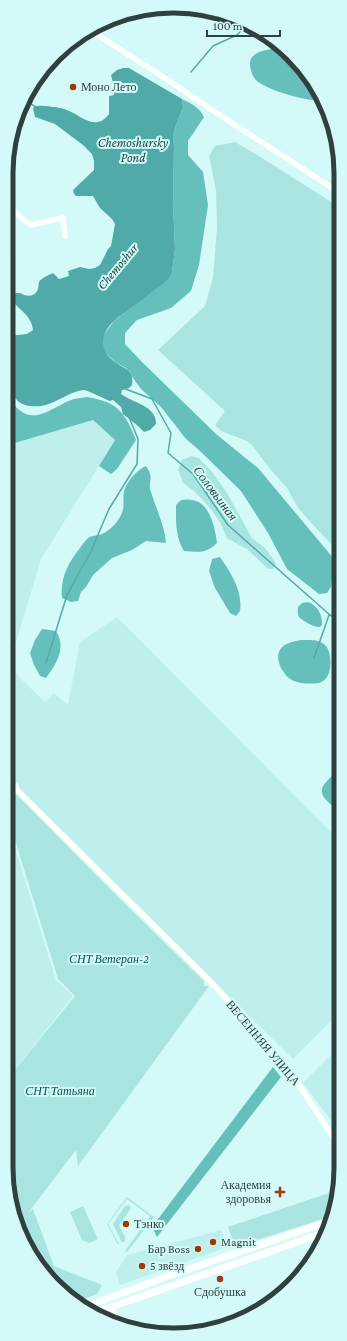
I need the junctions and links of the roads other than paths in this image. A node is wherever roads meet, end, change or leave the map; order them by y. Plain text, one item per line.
1 (96, 34) edge
2 (334, 189) edge
3 (13, 210) edge
4 (65, 236) dead end
5 (16, 786) dead end
6 (334, 1139) edge
7 (324, 1223) edge
8 (319, 1234) edge
9 (91, 1305) edge
10 (112, 1307) junction
11 (102, 1310) edge
12 (115, 1317) edge

1 - 2 street
3 - 4 street
5 - 6 street, ВЕСЕННЯЯ УЛИЦА
7 - 9 main road
8 - 10 main road
10 - 11 main road
10 - 12 street

